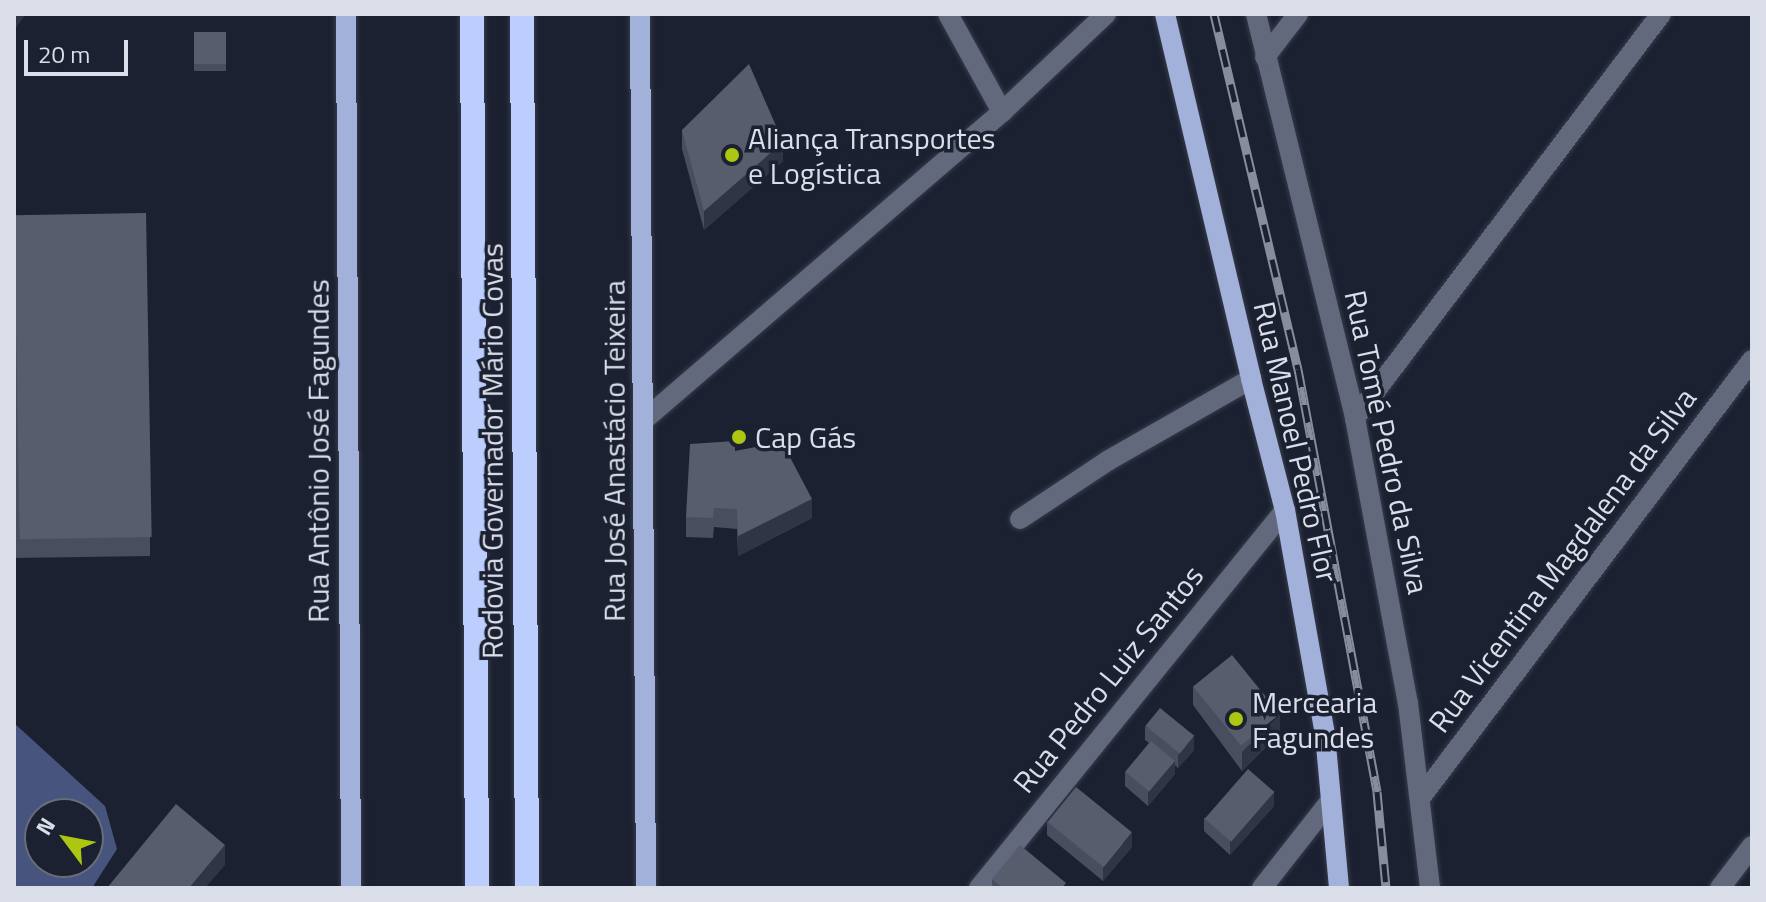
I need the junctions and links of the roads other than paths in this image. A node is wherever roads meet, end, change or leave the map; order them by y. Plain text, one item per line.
1 (346, 14) edge
2 (472, 14) edge
3 (522, 14) edge
4 (640, 14) edge
5 (948, 14) edge
6 (1106, 14) edge
7 (1165, 14) edge
8 (1256, 14) edge
9 (1298, 14) edge
10 (1661, 14) edge
11 (1265, 57) junction
12 (1002, 112) junction
13 (1752, 360) edge
14 (1251, 379) junction
15 (1355, 418) junction
16 (644, 420) junction
17 (1285, 510) junction
18 (1020, 519) dead end
19 (1421, 797) junction
20 (1331, 800) junction
21 (1752, 846) edge
22 (351, 888) edge
23 (477, 888) edge
24 (527, 888) edge
25 (646, 888) edge
26 (979, 888) edge
27 (1262, 888) edge
28 (1339, 888) edge
29 (1430, 888) edge
30 (1720, 888) edge

1 - 22 main road, Rua Antônio José Fagundes
2 - 23 highway, Rodovia Governador Mário Covas
3 - 24 highway, Rodovia Governador Mário Covas
4 - 16 main road, Rua José Anastácio Teixeira
5 - 12 street
6 - 12 street
7 - 14 main road, Rua Manoel Pedro Flor
8 - 11 street, Rua Tomé Pedro da Silva
9 - 11 street
10 - 15 street
11 - 15 street, Rua Tomé Pedro da Silva
12 - 16 street
13 - 19 street, Rua Vicentina Magdalena da Silva
14 - 17 main road, Rua Manoel Pedro Flor
14 - 18 street
15 - 19 street, Rua Tomé Pedro da Silva
16 - 25 main road, Rua José Anastácio Teixeira
17 - 20 main road, Rua Manoel Pedro Flor
17 - 26 street, Rua Pedro Luiz Santos
19 - 29 street, Rua Tomé Pedro da Silva
20 - 27 street
20 - 28 main road, Rua Manoel Pedro Flor
21 - 30 street

